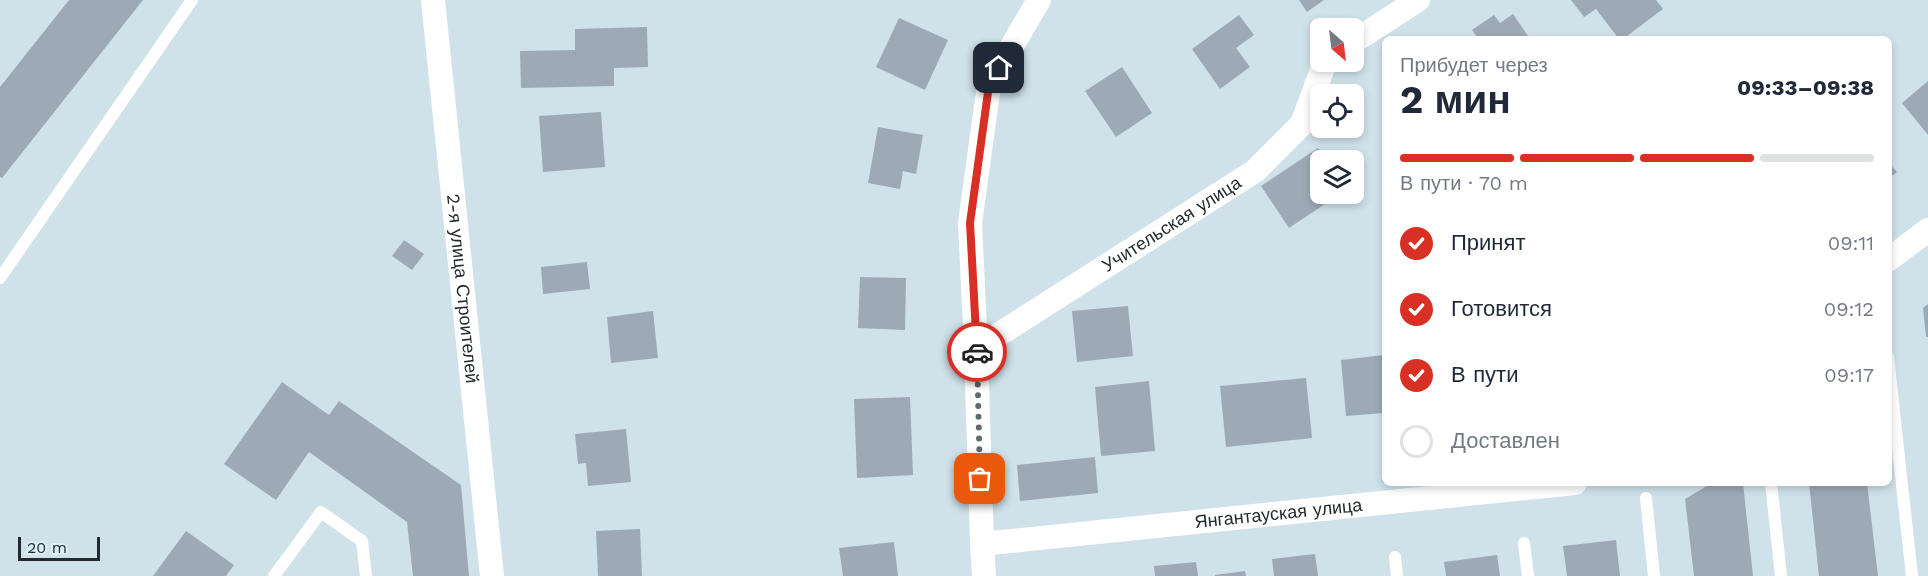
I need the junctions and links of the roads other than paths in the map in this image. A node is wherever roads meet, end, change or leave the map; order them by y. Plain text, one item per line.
1 (192, 0) edge
2 (433, 0) edge
3 (1039, 0) edge
4 (1418, 0) edge
5 (1364, 35) edge
6 (1321, 72) edge
7 (1928, 230) edge
8 (1892, 257) edge
9 (0, 278) edge
10 (976, 349) junction
11 (1892, 394) edge
12 (1546, 486) edge
13 (1771, 486) edge
14 (1646, 498) dead end
15 (1524, 543) dead end
16 (982, 544) junction
17 (1395, 557) dead end
18 (274, 576) edge
19 (366, 576) edge
20 (492, 576) edge
21 (984, 576) edge
22 (1397, 576) edge
23 (1528, 576) edge
24 (1654, 576) edge
25 (1781, 576) edge
26 (1912, 576) edge

1 - 9 lane
2 - 20 street, 2-я улица Строителей
3 - 10 street
4 - 5 street
6 - 10 street, Учительская улица
7 - 8 street
10 - 16 street
11 - 26 lane
12 - 16 street, Янгантауская улица
13 - 25 lane
14 - 24 lane
15 - 23 lane
16 - 21 street
17 - 22 lane
18 - 19 lane

